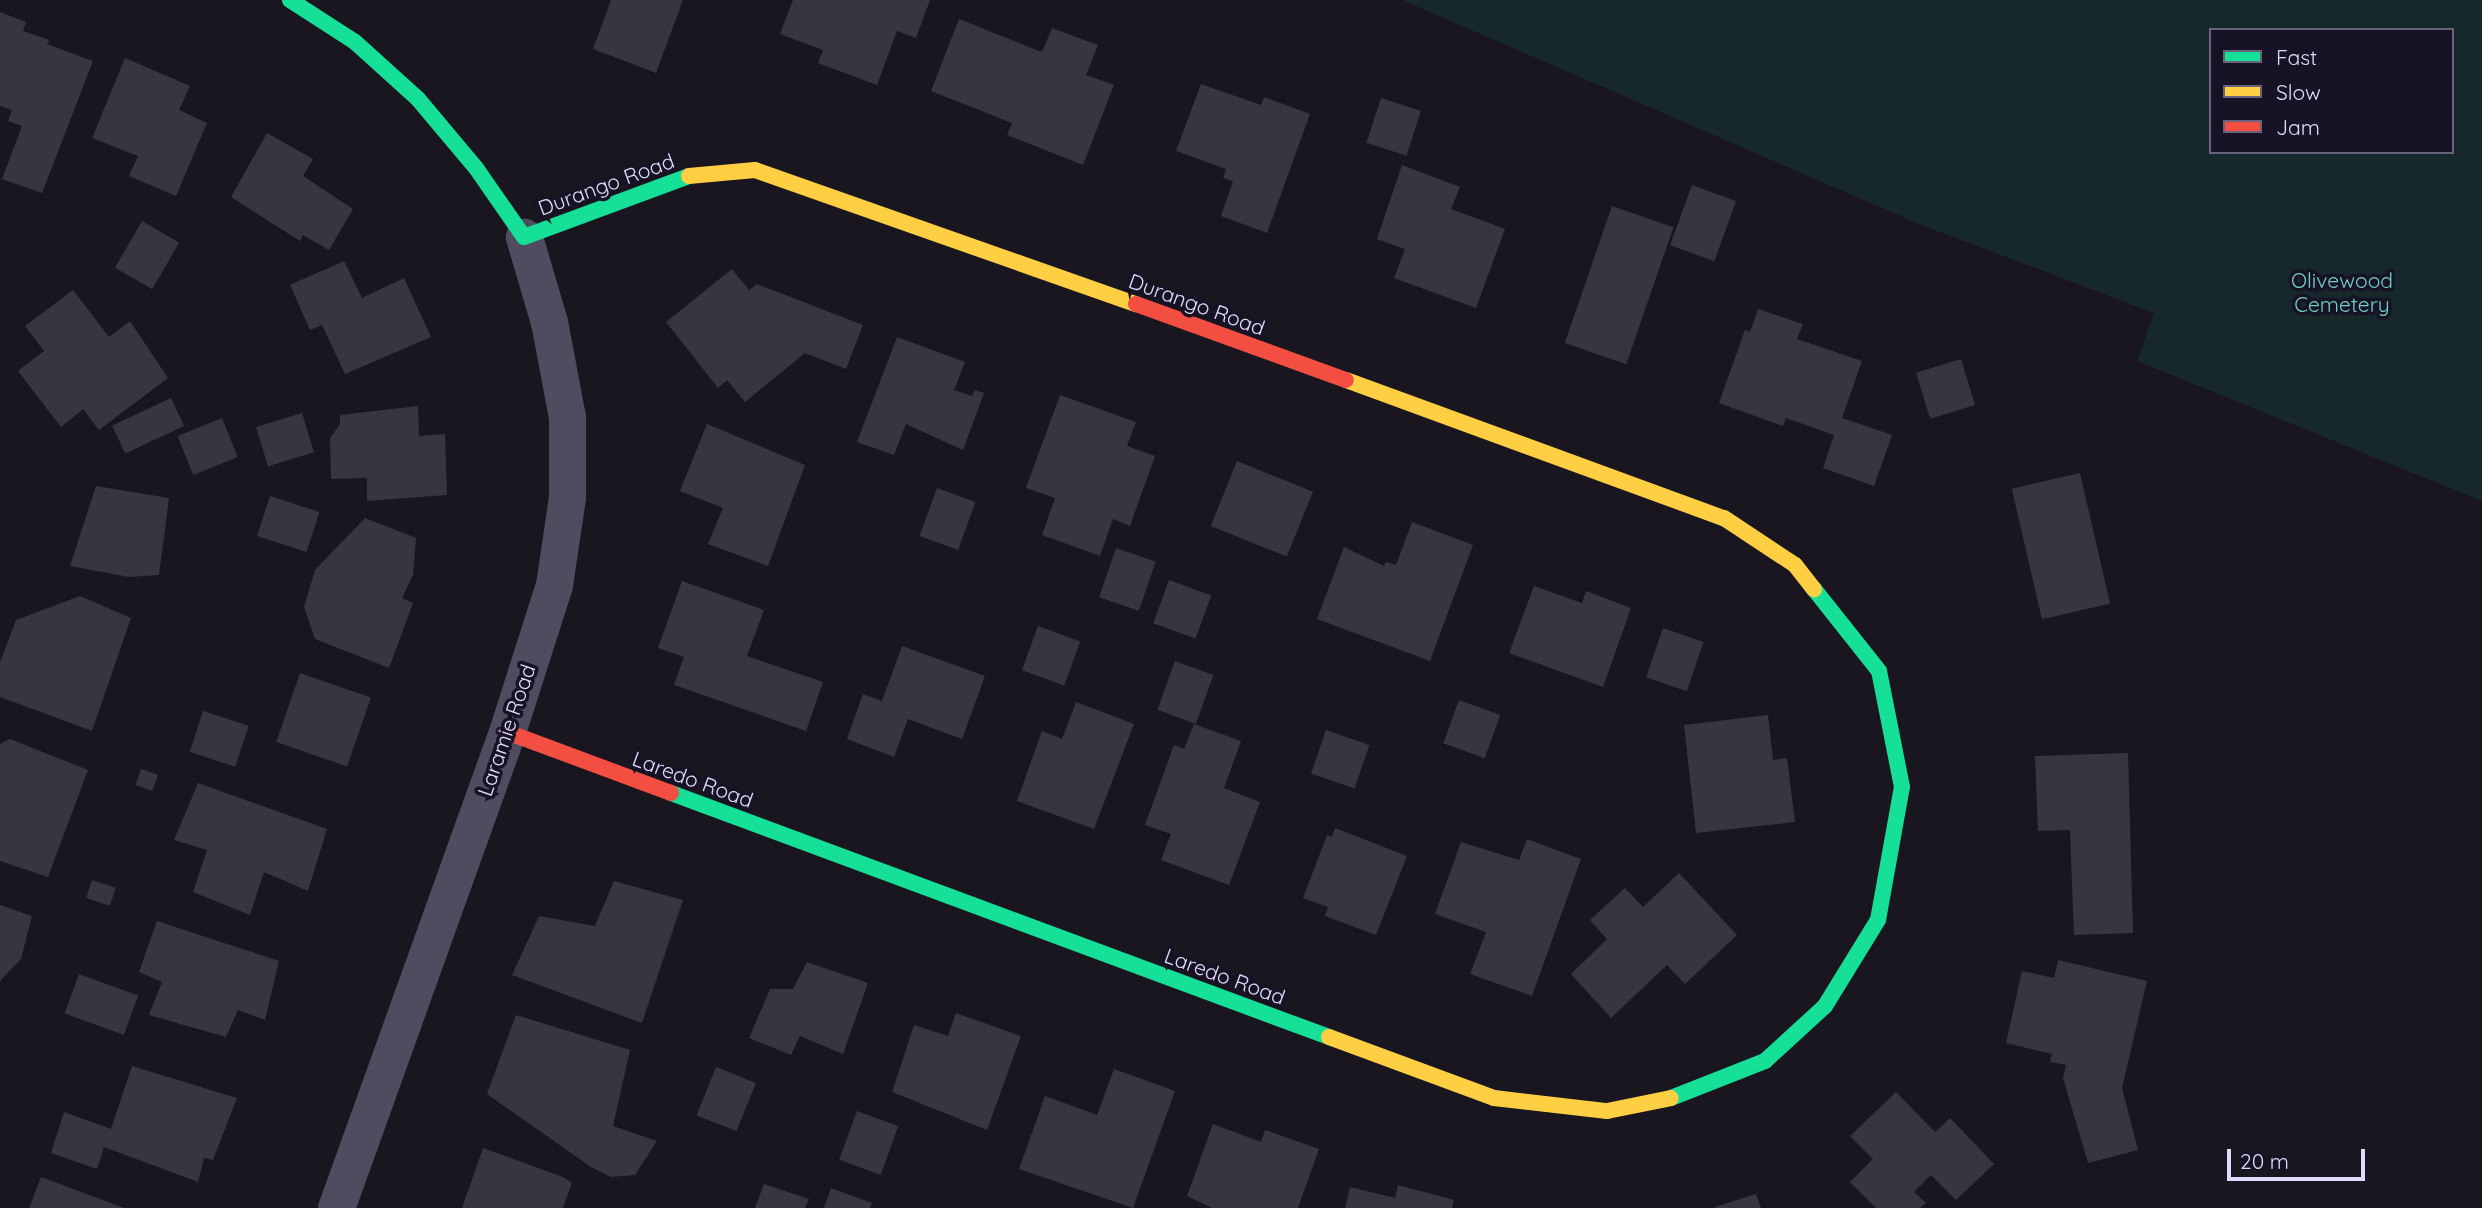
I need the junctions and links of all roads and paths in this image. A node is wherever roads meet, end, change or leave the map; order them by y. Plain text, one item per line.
1 (290, 0) edge
2 (524, 237) junction
3 (507, 732) junction
4 (1878, 920) joint
5 (336, 1208) edge

1 - 2 street, Durango Road
2 - 3 street, Laramie Road
2 - 4 street, Durango Road
3 - 4 street, Laredo Road
3 - 5 street, Laramie Road

